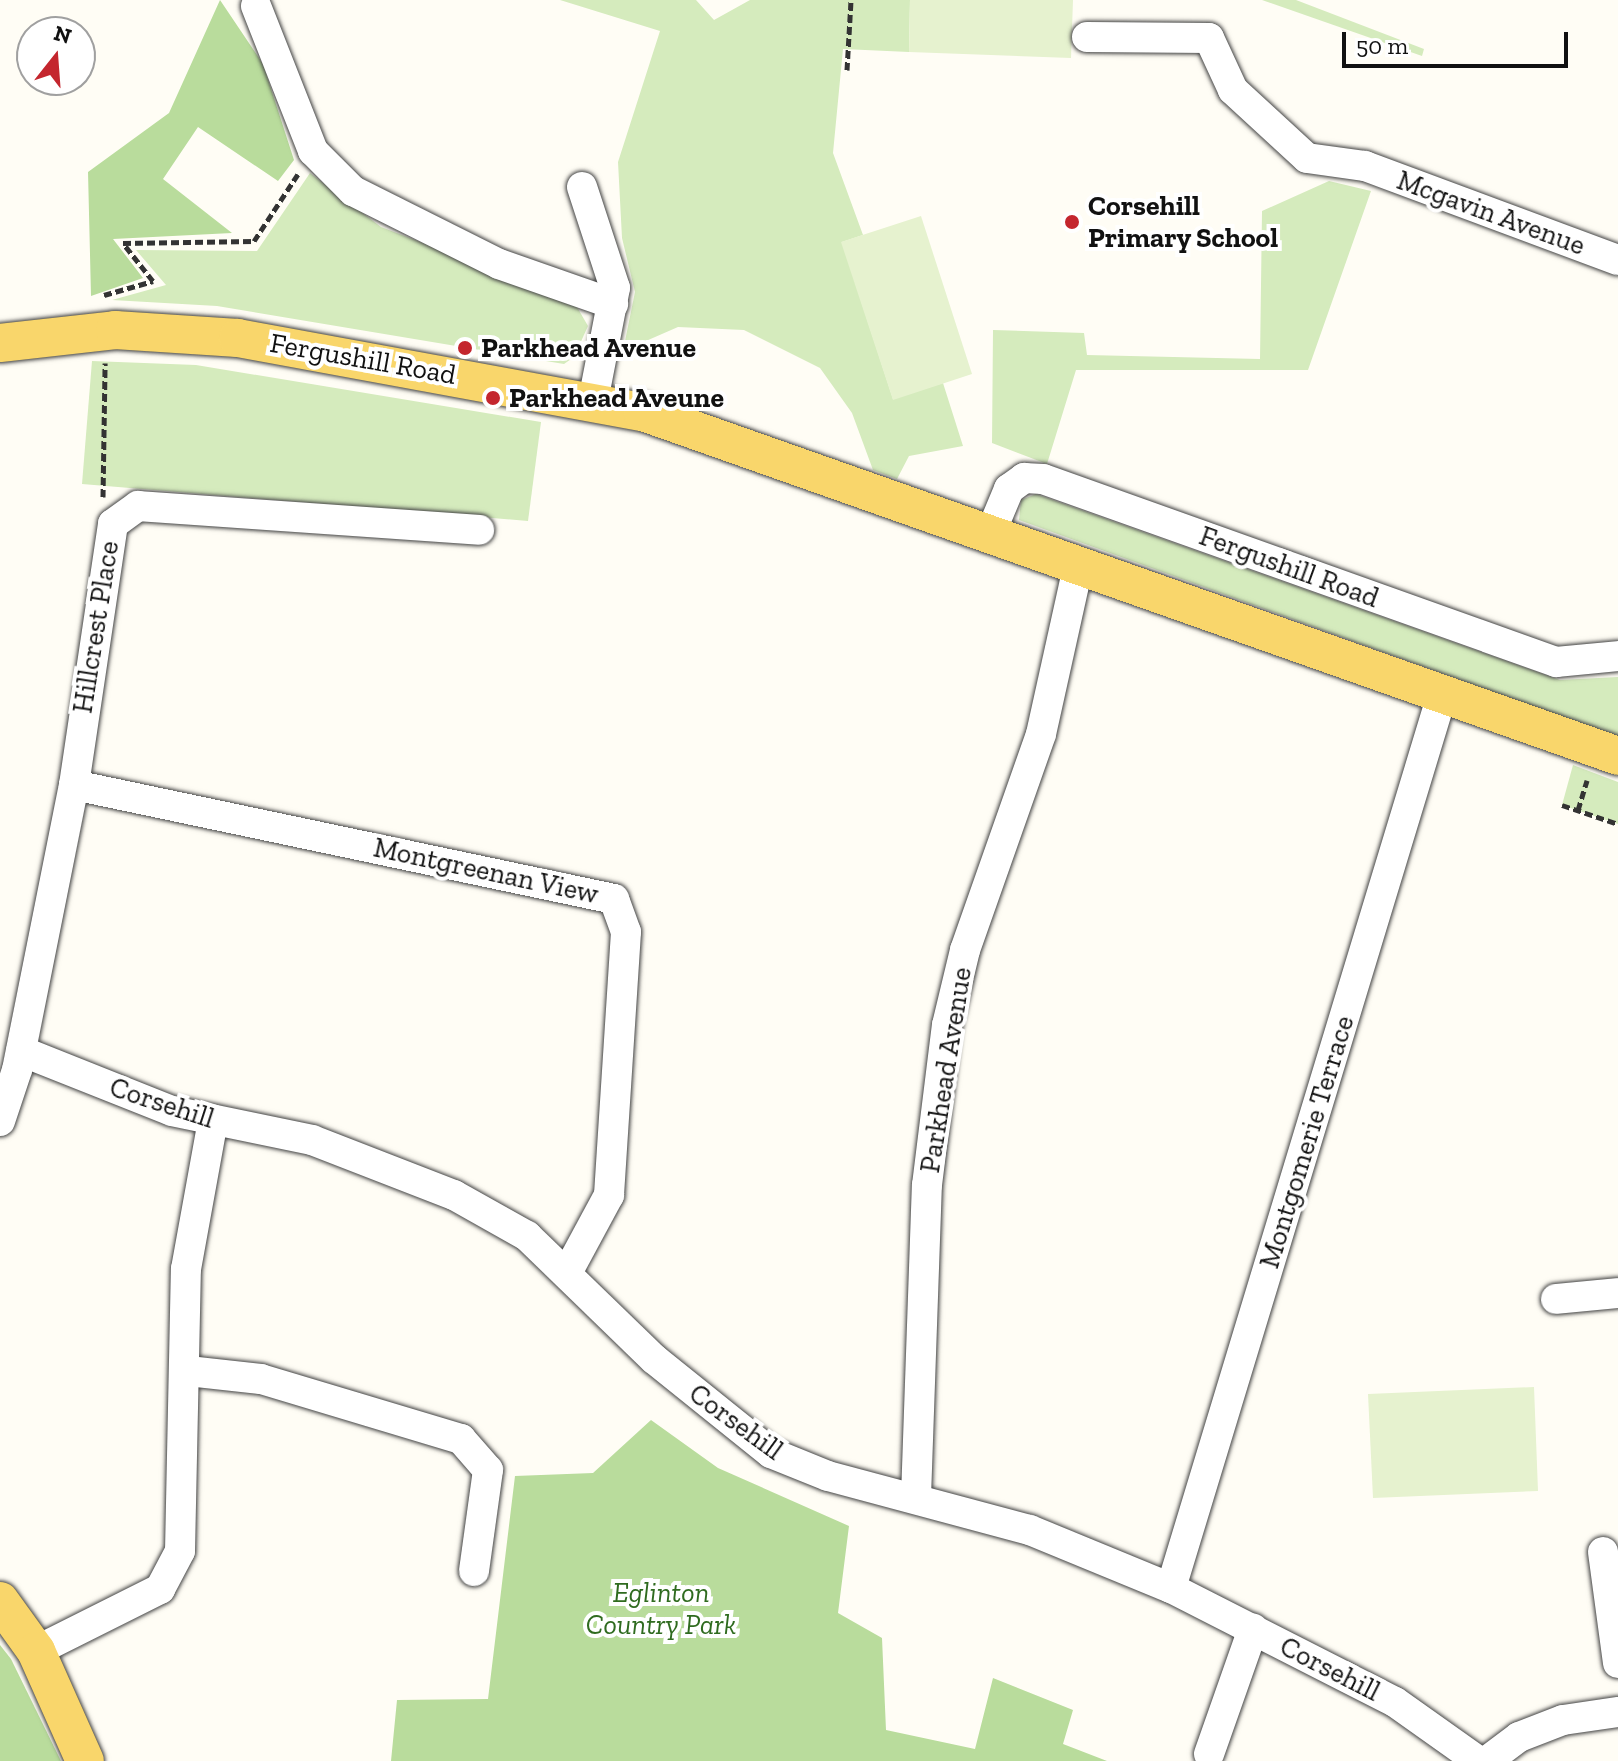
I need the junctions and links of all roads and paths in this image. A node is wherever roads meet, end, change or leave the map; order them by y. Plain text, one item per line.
1 (851, 0) edge
2 (256, 6) dead end
3 (1087, 37) dead end
4 (847, 70) dead end
5 (313, 151) junction
6 (582, 187) dead end
7 (1618, 260) edge
8 (613, 304) junction
9 (0, 343) edge
10 (106, 344) junction
11 (593, 401) junction
12 (103, 458) dead end
13 (479, 530) dead end
14 (991, 532) junction
15 (1079, 563) junction
16 (1618, 656) edge
17 (1442, 695) junction
18 (1618, 756) edge
19 (74, 785) junction
20 (1562, 805) dead end
21 (1618, 824) edge
22 (21, 1051) junction
23 (0, 1121) edge
24 (213, 1121) junction
25 (568, 1271) junction
26 (1618, 1293) edge
27 (1556, 1299) dead end
28 (188, 1371) junction
29 (916, 1497) junction
30 (1603, 1552) dead end
31 (474, 1571) dead end
32 (1171, 1588) junction
33 (0, 1601) edge
34 (1253, 1629) junction
35 (36, 1651) junction
36 (1618, 1663) edge
37 (1618, 1712) edge
38 (1209, 1754) dead end
39 (85, 1761) edge
40 (1478, 1761) edge
41 (1487, 1761) edge

1 - 4 path
2 - 5 street
3 - 7 street, Mcgavin Avenue
5 - 8 street
5 - 10 path
6 - 8 street
8 - 11 street
9 - 10 main road, Fergushill Road
10 - 11 main road, Fergushill Road
10 - 12 path
11 - 14 main road, Fergushill Road
13 - 19 street, Hillcrest Place
14 - 15 main road, Fergushill Road
14 - 16 street, Fergushill Road
15 - 17 main road, Fergushill Road
15 - 29 street, Parkhead Avenue
17 - 18 main road, Fergushill Road
17 - 32 street, Montgomerie Terrace
19 - 22 street, Hillcrest Place
19 - 25 street, Montgreenan View
20 - 21 path
22 - 23 street, Hillcrest Place
22 - 24 street, Corsehill
24 - 25 street, Corsehill
24 - 28 street
25 - 29 street, Corsehill
26 - 27 street
28 - 31 street
28 - 35 street
29 - 32 street, Corsehill
30 - 36 street
32 - 34 street, Corsehill
33 - 35 main road
34 - 38 street
34 - 40 street, Corsehill
35 - 39 main road
37 - 41 street

